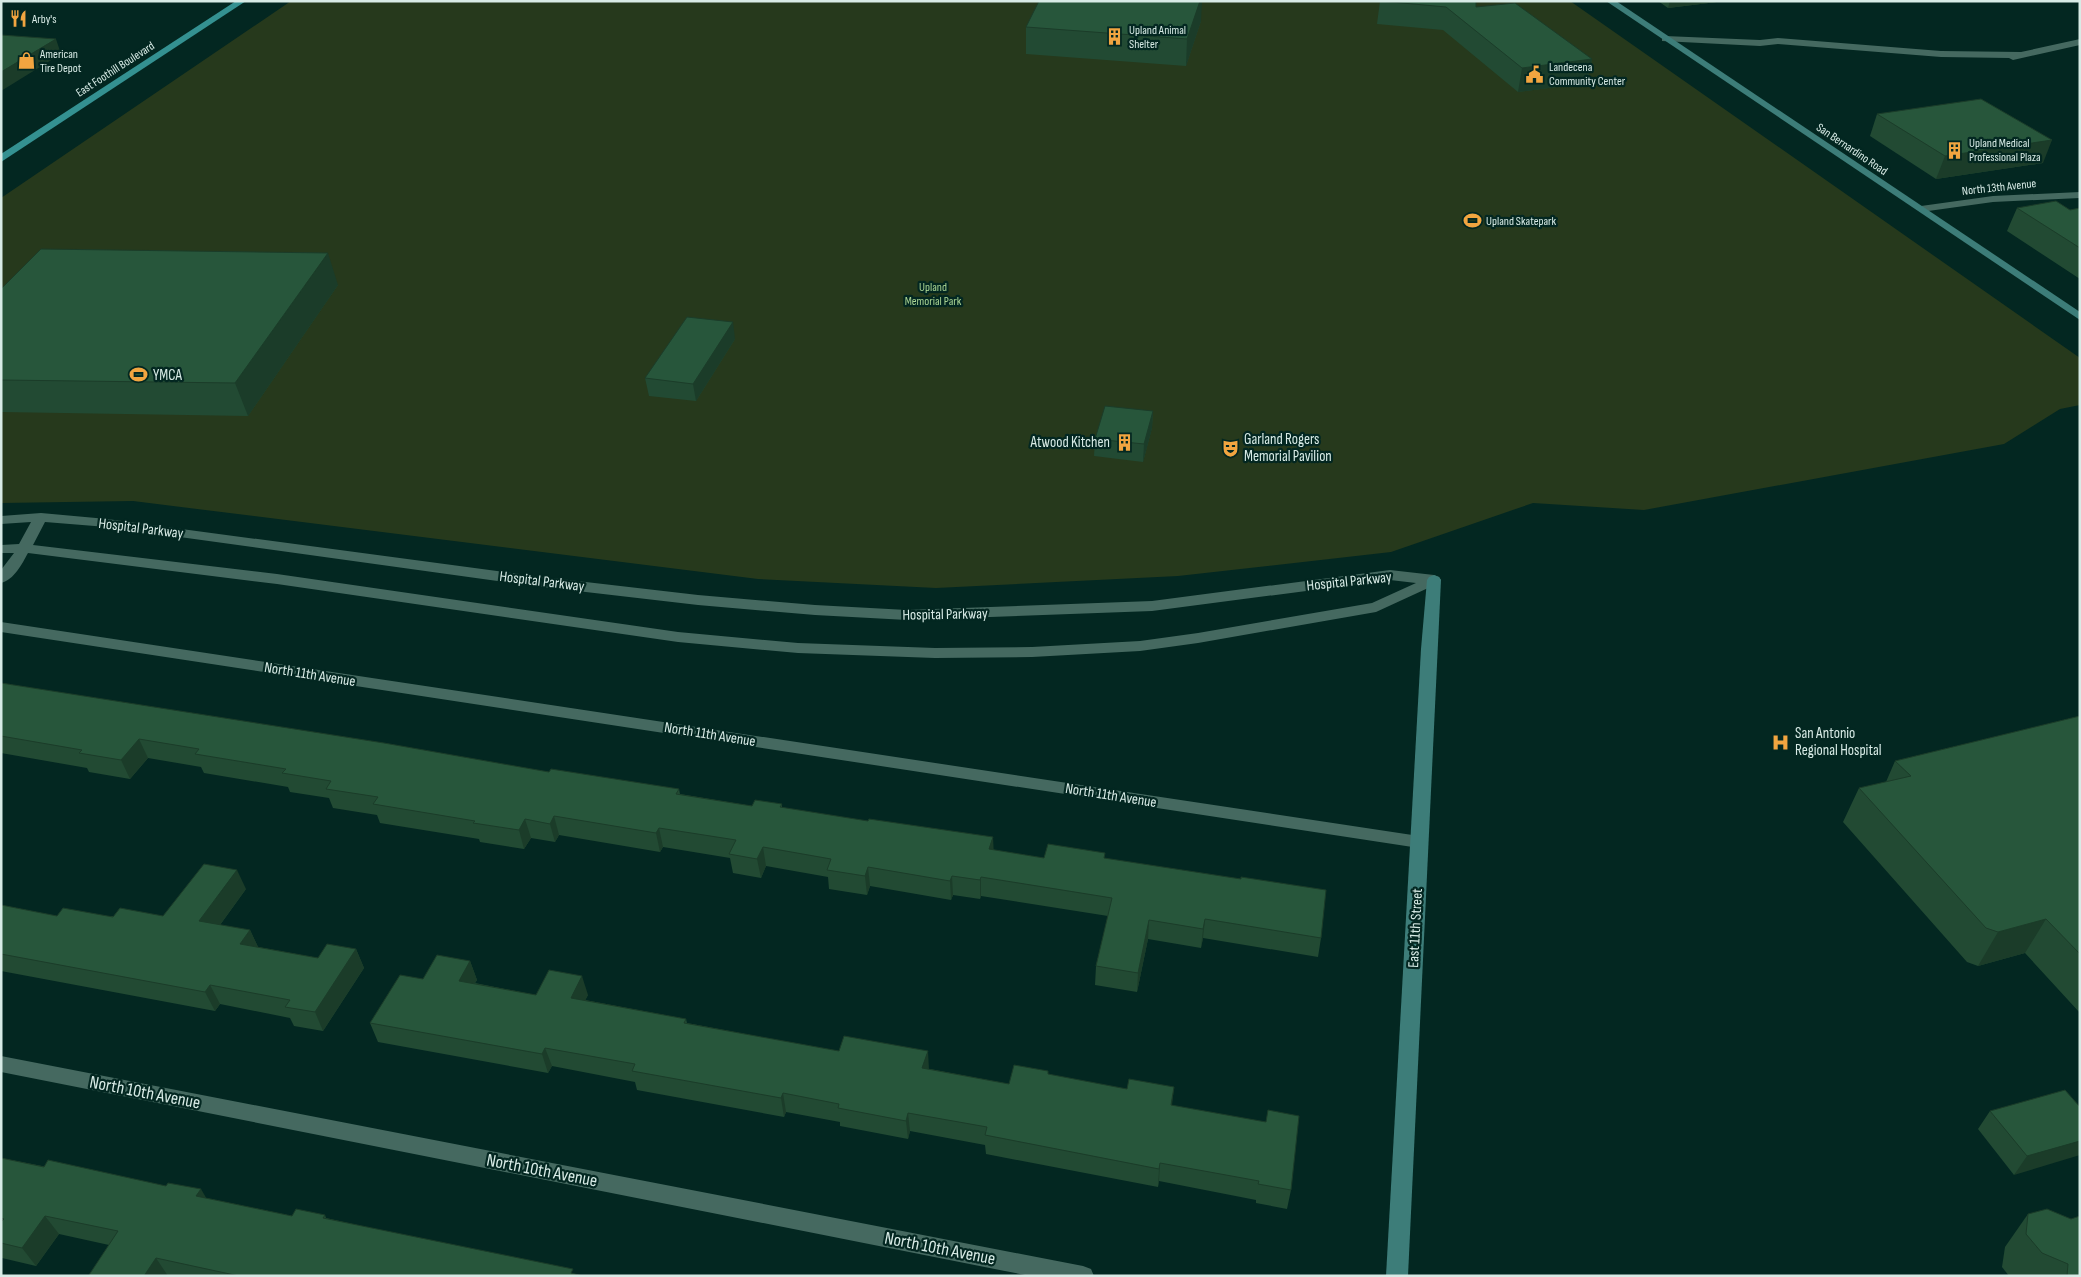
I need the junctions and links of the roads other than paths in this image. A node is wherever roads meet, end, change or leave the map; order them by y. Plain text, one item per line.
1 (242, 1) edge
2 (1610, 1) edge
3 (1666, 39) junction
4 (2080, 42) edge
5 (1, 159) edge
6 (2080, 195) edge
7 (1921, 209) junction
8 (2080, 317) edge
9 (42, 517) junction
10 (1, 520) edge
11 (1, 548) edge
12 (24, 548) junction
13 (1, 579) edge
14 (1434, 580) junction
15 (1, 627) edge
16 (1419, 842) junction
17 (1, 1064) edge
18 (1083, 1276) edge
19 (1397, 1276) edge

1 - 5 main road, East Foothill Boulevard
2 - 3 street, San Bernardino Road
3 - 4 street
3 - 7 street, San Bernardino Road
6 - 7 street, North 13th Avenue
7 - 8 street, San Bernardino Road
9 - 10 street, Hospital Parkway
9 - 12 street
9 - 14 street, Hospital Parkway
11 - 12 street, Hospital Parkway
12 - 13 street
12 - 14 street, Hospital Parkway
14 - 16 street, East 11th Street
15 - 16 street, North 11th Avenue
16 - 19 street, East 11th Street
17 - 18 street, North 10th Avenue

